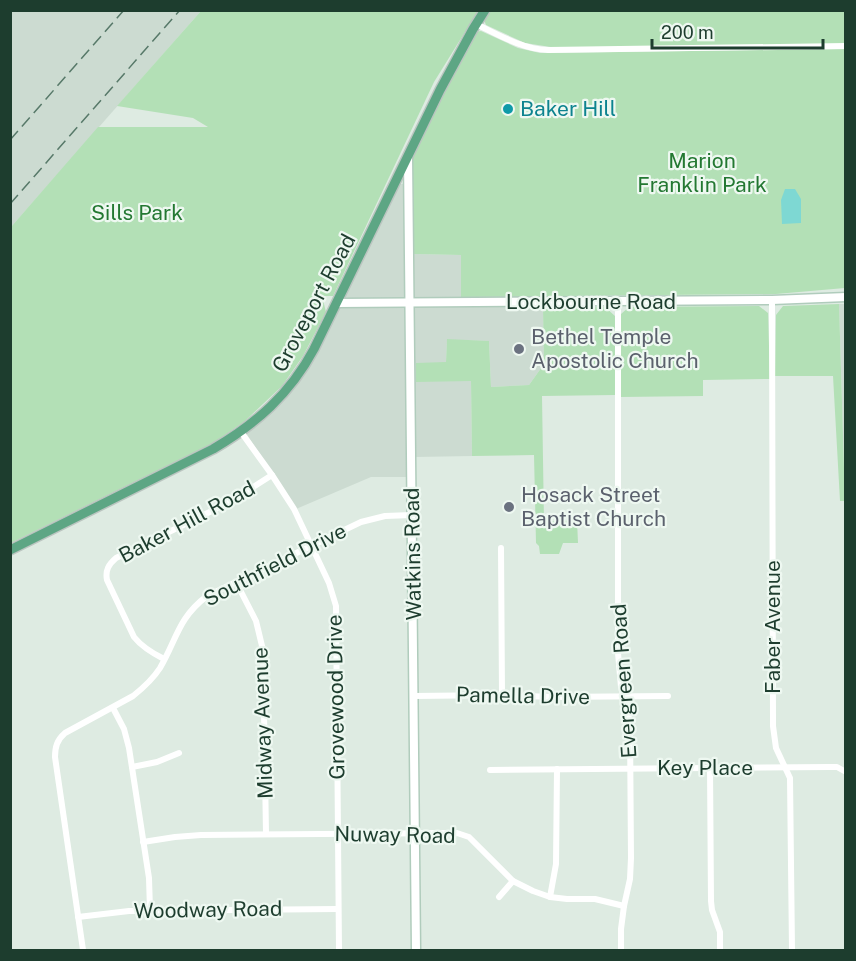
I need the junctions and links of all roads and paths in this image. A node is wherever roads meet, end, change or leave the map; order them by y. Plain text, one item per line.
1 (485, 10) edge
2 (476, 24) junction
3 (846, 46) edge
4 (408, 157) junction
5 (846, 297) edge
6 (772, 300) junction
7 (618, 302) junction
8 (337, 303) junction
9 (410, 303) junction
10 (241, 432) junction
11 (272, 475) junction
12 (412, 515) junction
13 (311, 546) junction
14 (501, 548) dead end
15 (10, 550) edge
16 (236, 582) junction
17 (164, 659) junction
18 (502, 695) junction
19 (414, 696) junction
20 (668, 696) dead end
21 (624, 697) junction
22 (113, 708) junction
23 (179, 753) dead end
24 (132, 767) junction
25 (786, 767) junction
26 (710, 768) junction
27 (557, 769) junction
28 (631, 769) junction
29 (490, 770) dead end
30 (846, 772) edge
31 (415, 833) junction
32 (266, 834) junction
33 (338, 834) junction
34 (143, 842) junction
35 (513, 881) junction
36 (499, 897) dead end
37 (550, 897) junction
38 (624, 906) junction
39 (339, 909) junction
40 (150, 910) junction
41 (78, 916) junction
42 (83, 951) edge
43 (339, 951) edge
44 (416, 951) edge
45 (621, 951) edge
46 (720, 951) edge
47 (792, 951) edge

1 - 2 main road, Groveport Road
2 - 3 street
2 - 4 main road, Groveport Road
4 - 8 main road, Groveport Road
4 - 9 street, Watkins Road
5 - 6 street, Lockbourne Road
6 - 7 street, Lockbourne Road
6 - 25 street, Faber Avenue
7 - 9 street, Lockbourne Road
7 - 21 street, Evergreen Road
8 - 9 street, Lockbourne Road
8 - 10 main road, Groveport Road
9 - 12 street, Watkins Road
10 - 11 street, Grovewood Drive
10 - 15 main road, Groveport Road
11 - 13 street, Grovewood Drive
11 - 17 street, Baker Hill Road
12 - 13 street, Southfield Drive
12 - 19 street, Watkins Road
13 - 16 street, Southfield Drive
13 - 33 street, Grovewood Drive
14 - 18 street
16 - 17 street, Southfield Drive
16 - 32 street, Midway Avenue
17 - 22 street, Southfield Drive
18 - 19 street, Pamella Drive
18 - 21 street, Pamella Drive
19 - 31 street, Watkins Road
20 - 21 street, Pamella Drive
21 - 28 street, Evergreen Road
22 - 24 street
22 - 41 street, Southfield Drive
23 - 24 street
24 - 34 street
25 - 26 street, Key Place
25 - 30 street, Key Place
25 - 47 street, Faber Avenue
26 - 28 street, Key Place
26 - 46 street
27 - 28 street, Key Place
27 - 29 street, Key Place
27 - 37 street
28 - 38 street, Evergreen Road
31 - 33 street, Nuway Road
31 - 35 street, Nuway Road
31 - 44 street, Watkins Road
32 - 33 street, Nuway Road
32 - 34 street, Nuway Road
33 - 39 street, Grovewood Drive
34 - 40 street
35 - 36 street
35 - 37 street, Nuway Road
37 - 38 street, Nuway Road
38 - 45 street, Evergreen Road
39 - 40 street, Woodway Road
39 - 43 street, Grovewood Drive
40 - 41 street, Woodway Road
41 - 42 street

